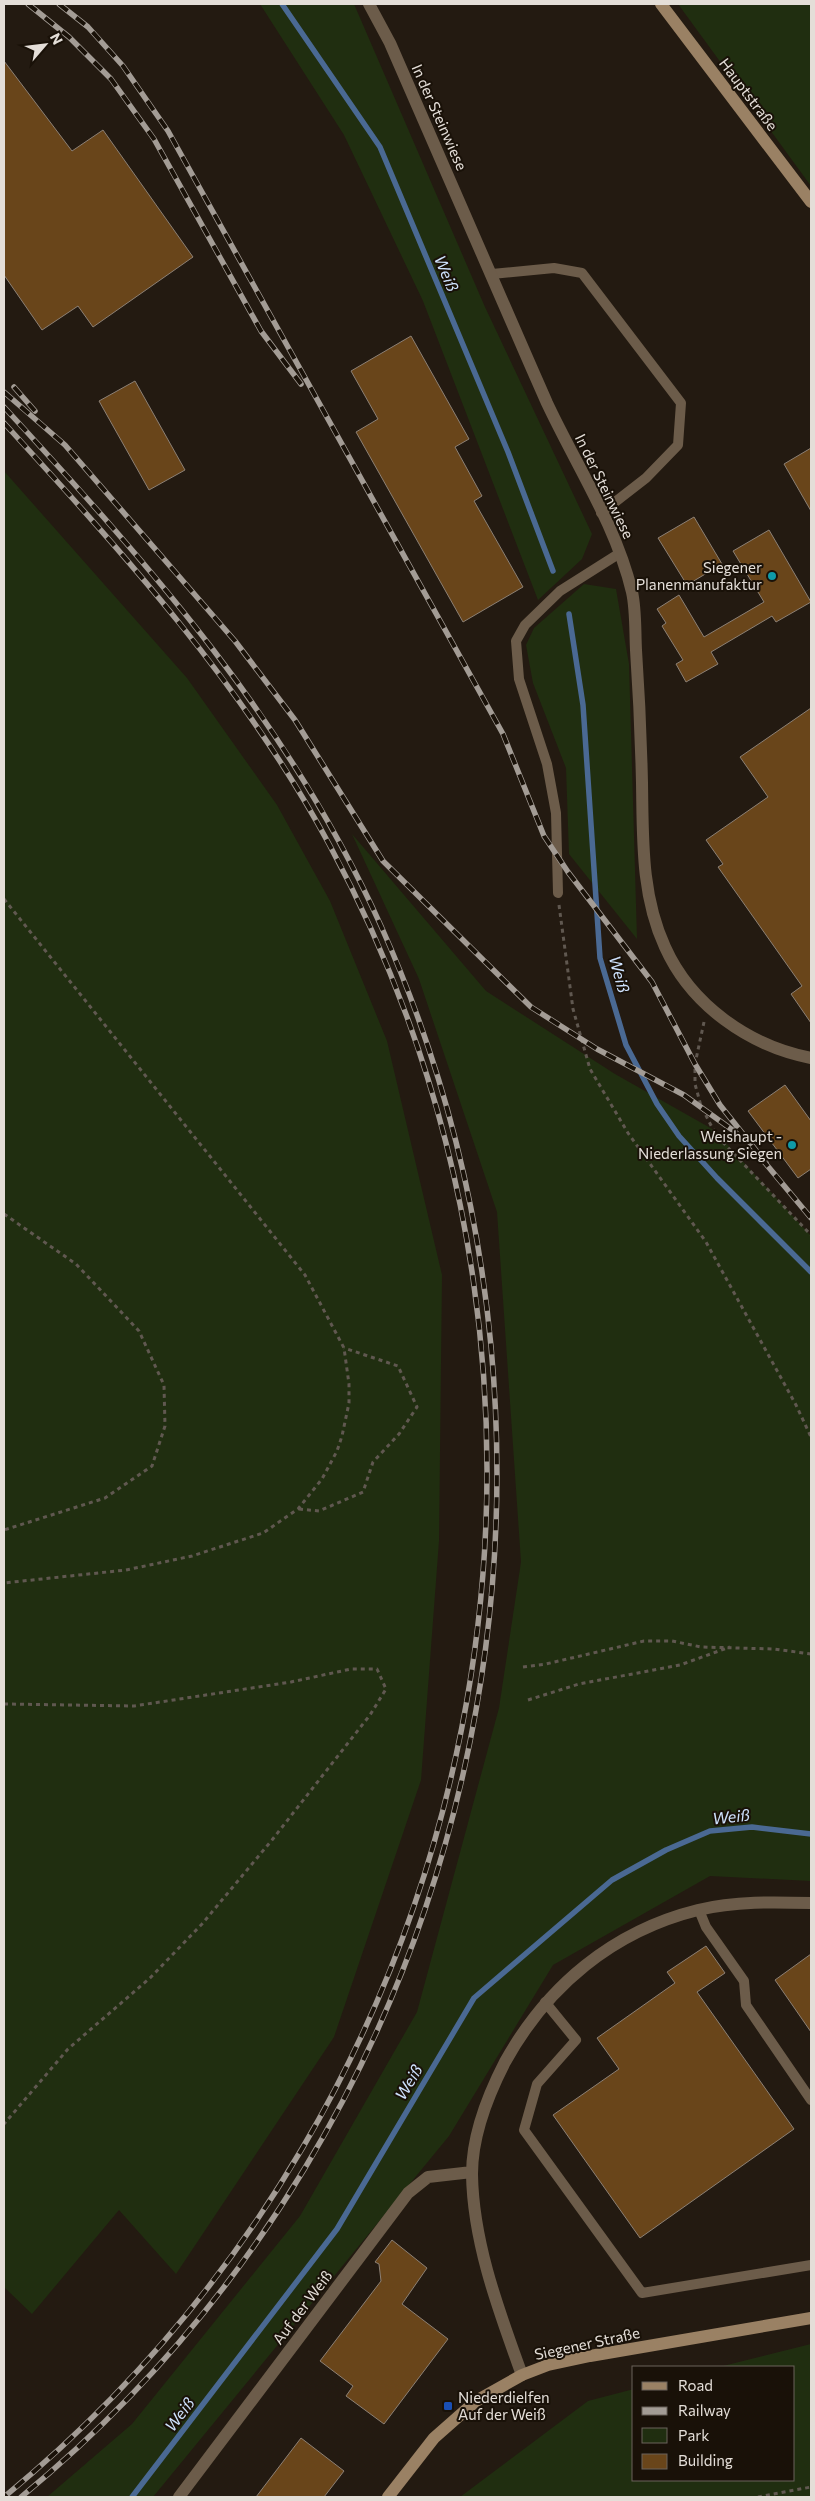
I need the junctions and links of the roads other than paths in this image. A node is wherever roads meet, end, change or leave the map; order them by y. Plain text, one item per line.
1 (370, 4) edge
2 (662, 4) edge
3 (811, 202) edge
4 (492, 274) junction
5 (601, 513) junction
6 (620, 553) junction
7 (558, 893) road end
8 (811, 1058) edge
9 (811, 1903) edge
10 (699, 1910) junction
11 (545, 2002) junction
12 (811, 2100) edge
13 (472, 2172) junction
14 (811, 2265) edge
15 (811, 2318) edge
16 (522, 2375) junction
17 (179, 2497) edge
18 (388, 2497) edge

1 - 4 street, In der Steinwiese
2 - 3 main road, Hauptstraße
4 - 5 street, In der Steinwiese
4 - 5 lane
5 - 6 street, In der Steinwiese
6 - 7 lane
6 - 8 street, In der Steinwiese
9 - 10 street
10 - 11 street
10 - 12 lane
11 - 13 street
11 - 14 lane
13 - 16 street
13 - 17 street, Auf der Weiß
15 - 16 main road, Siegener Straße
16 - 18 main road, Siegener Straße

